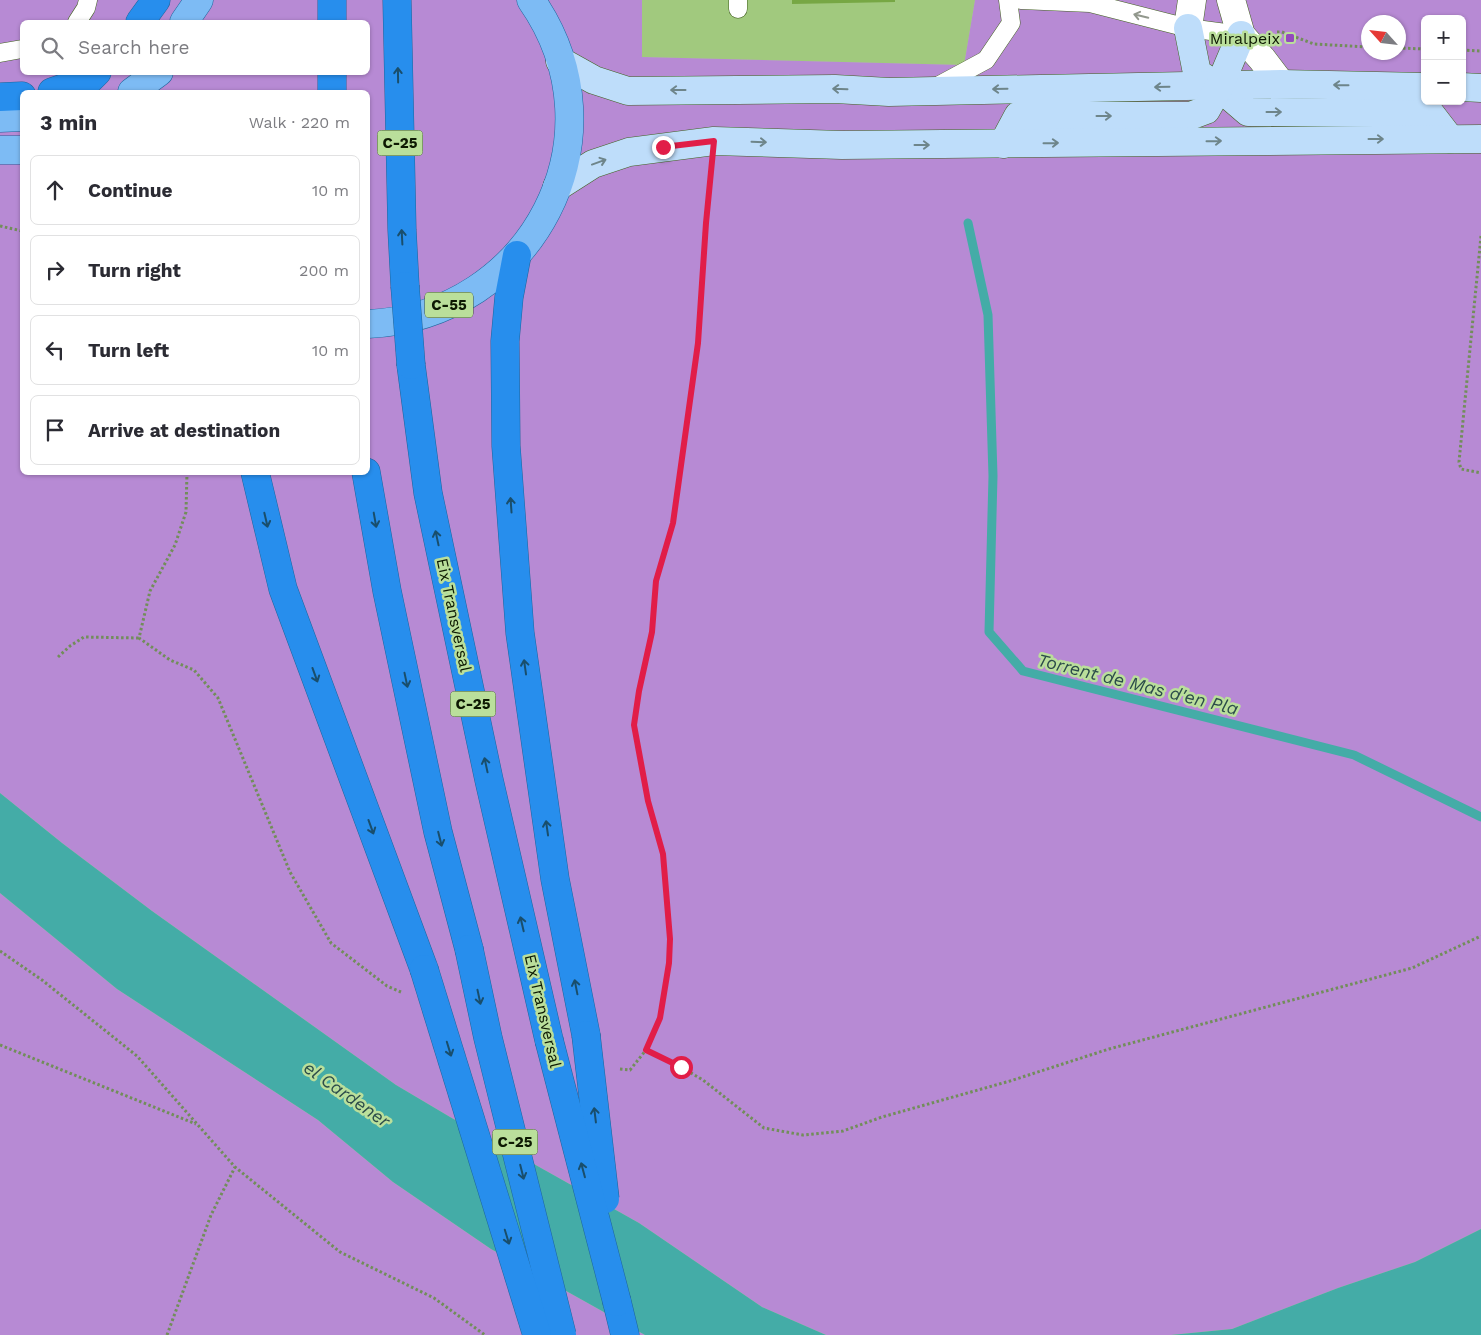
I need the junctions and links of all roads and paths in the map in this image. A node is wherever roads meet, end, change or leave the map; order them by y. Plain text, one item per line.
1 (88, 0) edge
2 (156, 0) edge
3 (199, 0) edge
4 (332, 0) edge
5 (397, 0) edge
6 (531, 0) edge
7 (1008, 0) edge
8 (1021, 0) edge
9 (1192, 0) edge
10 (1231, 0) edge
11 (78, 20) edge
12 (141, 20) edge
13 (185, 20) edge
14 (332, 20) edge
15 (1188, 28) junction
16 (1241, 36) junction
17 (1361, 46) edge
18 (1406, 48) edge
19 (20, 49) edge
20 (1421, 49) edge
21 (1466, 50) edge
22 (1481, 51) edge
23 (0, 53) edge
24 (560, 61) junction
25 (94, 75) edge
26 (155, 75) edge
27 (165, 75) edge
28 (332, 75) edge
29 (1281, 84) junction
30 (1219, 87) junction
31 (1421, 87) edge
32 (1466, 87) edge
33 (1481, 88) edge
34 (58, 90) edge
35 (135, 90) edge
36 (162, 90) edge
37 (332, 90) edge
38 (931, 90) junction
39 (20, 96) edge
40 (0, 97) edge
41 (20, 116) edge
42 (0, 118) edge
43 (1450, 139) junction
44 (1481, 139) edge
45 (714, 141) junction
46 (1003, 144) junction
47 (0, 150) edge
48 (20, 150) edge
49 (557, 187) junction
50 (0, 226) edge
51 (20, 231) edge
52 (1481, 236) edge
53 (517, 255) junction
54 (370, 324) edge
55 (1481, 473) edge
56 (187, 475) edge
57 (256, 475) edge
58 (367, 475) edge
59 (139, 638) junction
60 (58, 657) dead end
61 (1481, 936) edge
62 (0, 952) edge
63 (405, 994) dead end
64 (0, 1045) edge
65 (646, 1050) junction
66 (612, 1068) dead end
67 (198, 1125) junction
68 (235, 1167) junction
69 (617, 1302) junction
70 (167, 1335) edge
71 (485, 1335) edge
72 (537, 1335) edge
73 (562, 1335) edge
74 (625, 1335) edge

1 - 11 lane
2 - 12 highway
3 - 13 main road
4 - 14 highway
69 -> 5 highway, Eix Transversal / C-25, bridge
6 - 24 main road, C-55
7 - 38 lane
15 -> 8 lane
9 - 15 street
10 - 16 street
15 - 16 lane
15 - 30 main road
16 - 17 path
16 - 29 street
16 - 30 main road
18 - 20 path
19 - 23 lane
21 - 22 path
38 -> 24 main road
24 - 49 main road, C-55
25 - 34 highway
26 - 35 main road
27 - 36 main road
28 - 37 highway
29 - 30 main road
31 -> 29 main road
30 -> 38 main road
30 -> 43 main road
46 -> 30 main road
32 - 33 main road
39 - 40 highway
41 - 42 main road
43 - 44 main road
46 -> 43 main road
45 -> 46 main road
49 -> 45 main road
45 - 65 path
47 - 48 main road
49 - 53 main road, C-55
50 - 51 path
52 - 55 path
53 - 54 main road, C-55
69 -> 53 highway, bridge
56 - 59 path
57 -> 72 highway, bridge
58 -> 73 highway, C-25, bridge
59 - 60 path
59 - 63 path
61 - 65 path
62 - 67 path
64 - 67 path
65 - 66 path
67 - 68 path
68 - 70 path
68 - 71 path
69 - 74 highway, Eix Transversal / C-25

